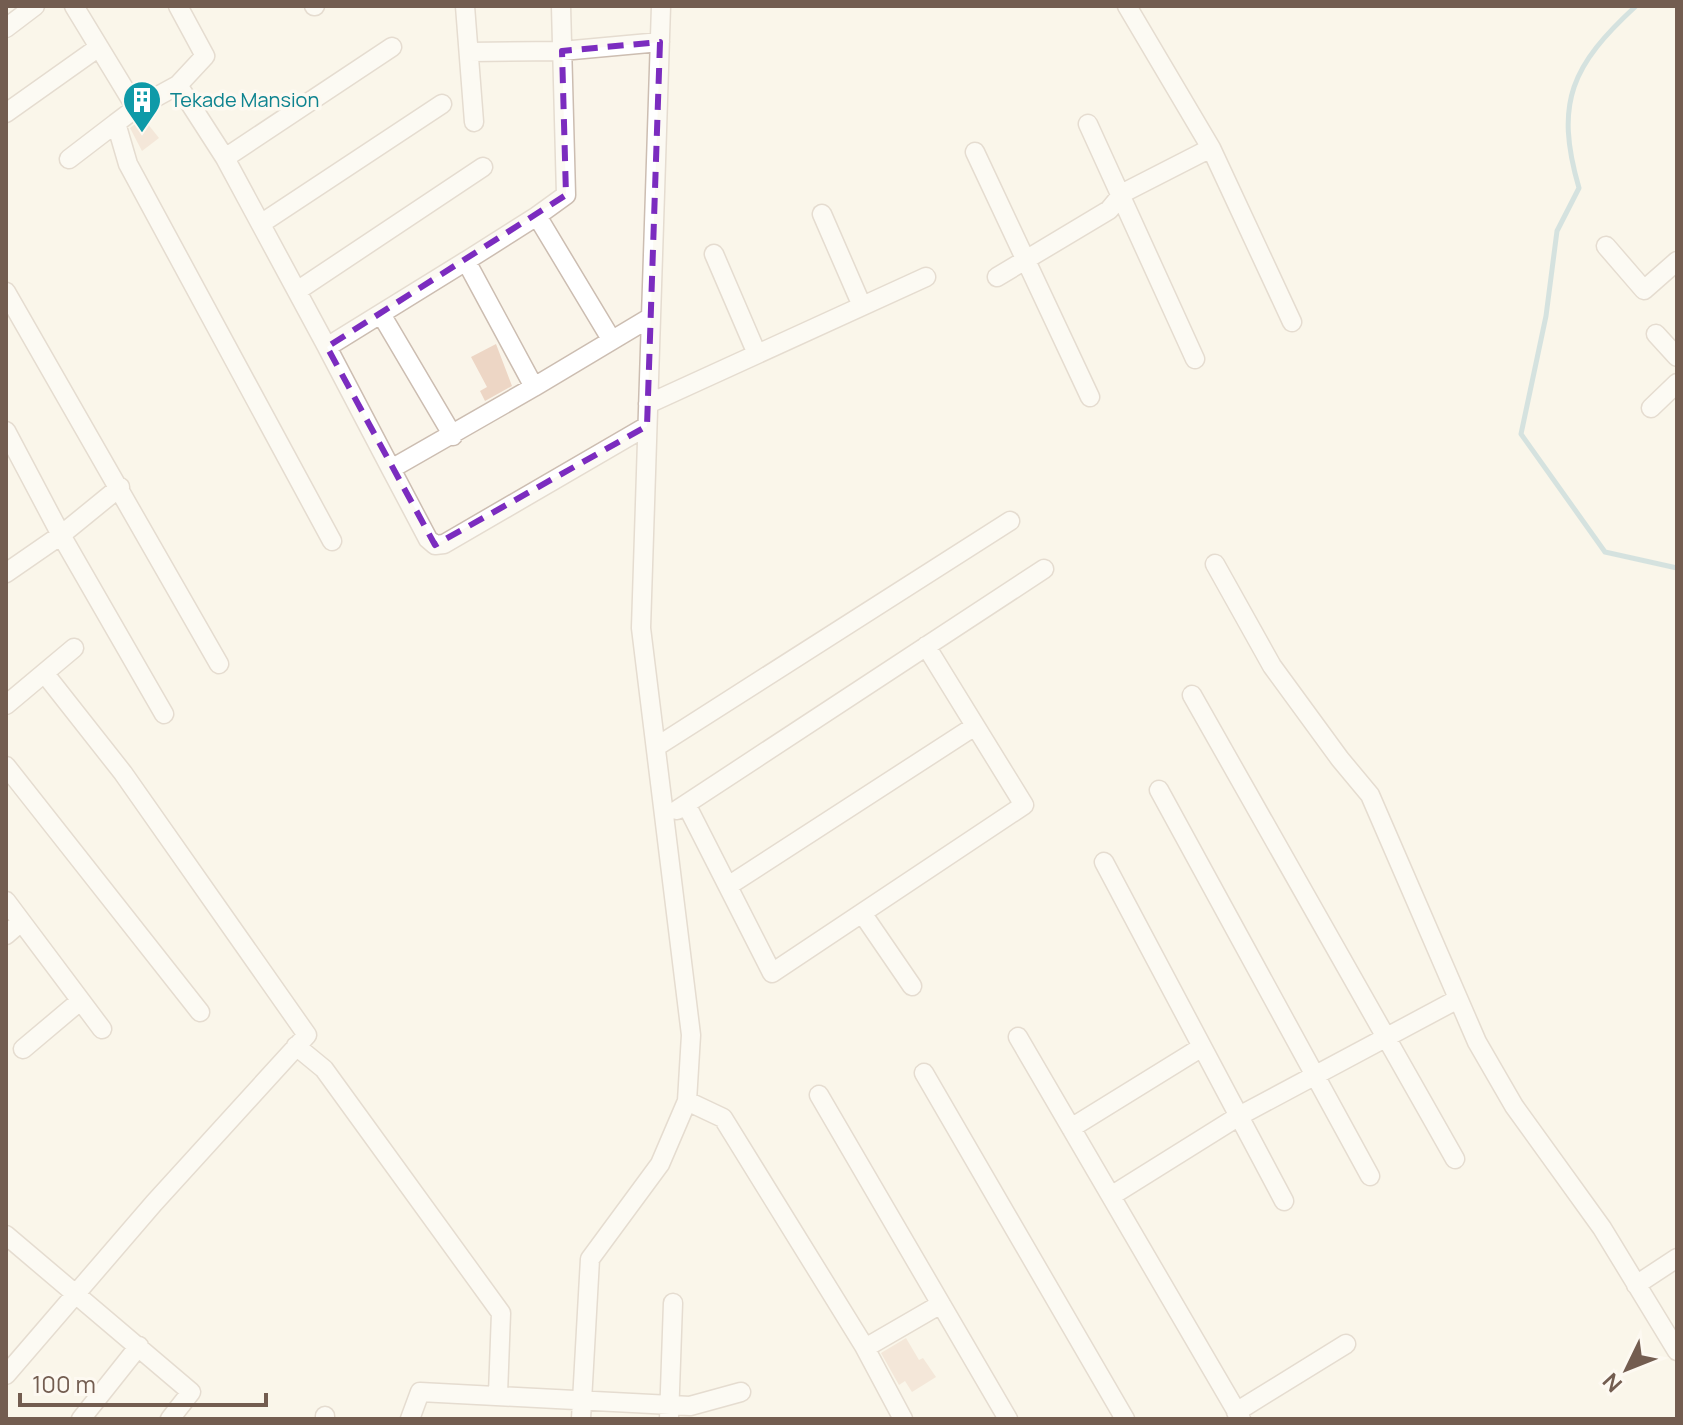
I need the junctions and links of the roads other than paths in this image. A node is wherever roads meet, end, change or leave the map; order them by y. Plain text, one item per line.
1 (35, 6) edge
2 (74, 6) edge
3 (178, 6) edge
4 (465, 6) edge
5 (561, 6) edge
6 (661, 6) edge
7 (1127, 6) edge
8 (6, 28) edge
9 (660, 42) junction
10 (99, 47) junction
11 (392, 47) dead end
12 (562, 51) junction
13 (469, 52) junction
14 (178, 85) junction
15 (442, 104) dead end
16 (136, 108) junction
17 (6, 113) edge
18 (474, 122) dead end
19 (116, 123) junction
20 (1088, 124) dead end
21 (1211, 148) junction
22 (975, 152) dead end
23 (225, 158) junction
24 (69, 159) dead end
25 (483, 167) dead end
26 (1121, 195) junction
27 (822, 214) dead end
28 (537, 216) junction
29 (262, 223) junction
30 (1606, 246) dead end
31 (714, 254) dead end
32 (1026, 260) junction
33 (466, 261) junction
34 (1677, 261) edge
35 (926, 277) dead end
36 (997, 277) dead end
37 (297, 291) junction
38 (6, 292) edge
39 (862, 306) junction
40 (381, 314) junction
41 (651, 317) junction
42 (1292, 322) dead end
43 (1656, 334) dead end
44 (611, 339) junction
45 (327, 347) junction
46 (757, 354) junction
47 (1677, 357) edge
48 (1195, 359) dead end
49 (1677, 383) edge
50 (534, 387) junction
51 (1090, 397) dead end
52 (648, 404) junction
53 (1651, 408) dead end
54 (647, 426) junction
55 (6, 431) edge
56 (453, 436) junction
57 (391, 469) junction
58 (120, 487) junction
59 (1010, 521) dead end
60 (61, 535) junction
61 (332, 541) dead end
62 (1215, 564) dead end
63 (1044, 569) dead end
64 (6, 573) edge
65 (926, 646) junction
66 (74, 648) dead end
67 (219, 664) dead end
68 (45, 674) junction
69 (1192, 695) dead end
70 (6, 705) edge
71 (164, 714) dead end
72 (975, 726) junction
73 (656, 747) junction
74 (6, 766) edge
75 (1159, 790) dead end
76 (686, 804) junction
77 (665, 818) junction
78 (1104, 862) dead end
79 (728, 886) junction
80 (6, 901) edge
81 (862, 913) junction
82 (21, 922) junction
83 (6, 935) edge
84 (912, 986) dead end
85 (1458, 999) junction
86 (80, 1001) junction
87 (200, 1012) dead end
88 (102, 1029) dead end
89 (1018, 1037) dead end
90 (1386, 1038) junction
91 (296, 1046) junction
92 (1202, 1047) junction
93 (23, 1049) dead end
94 (924, 1073) dead end
95 (1315, 1075) junction
96 (819, 1095) dead end
97 (693, 1102) junction
98 (1239, 1116) junction
99 (1071, 1128) junction
100 (1455, 1159) dead end
101 (1370, 1176) dead end
102 (1111, 1196) junction
103 (1284, 1201) dead end
104 (6, 1235) edge
105 (1677, 1258) edge
106 (1636, 1285) junction
107 (76, 1294) junction
108 (673, 1303) dead end
109 (941, 1304) junction
110 (1346, 1344) dead end
111 (139, 1346) junction
112 (865, 1348) junction
113 (1677, 1351) edge
114 (6, 1375) edge
115 (741, 1392) dead end
116 (498, 1394) junction
117 (582, 1411) edge
118 (669, 1412) edge
119 (1238, 1415) edge
120 (81, 1419) edge
121 (170, 1419) edge
122 (410, 1419) edge
123 (903, 1419) edge
124 (1008, 1419) edge
125 (1125, 1419) edge

1 - 8 street
2 - 10 street
3 - 14 street
4 - 13 street
5 - 12 street
6 - 9 street
7 - 21 street
9 - 12 street
9 - 41 street
10 - 16 street
10 - 17 street
11 - 23 street
12 - 13 street
12 - 28 street
13 - 18 street
14 - 16 street
14 - 23 street
15 - 29 street
16 - 19 street
19 - 24 street
19 - 61 street
20 - 26 street
21 - 26 street
21 - 42 street
22 - 32 street
23 - 29 street
25 - 37 street
26 - 32 street
26 - 48 street
27 - 39 street
28 - 33 street
28 - 44 street
29 - 37 street
30 - 34 street
31 - 46 street
32 - 36 street
32 - 51 street
33 - 40 street
33 - 50 street
35 - 39 street
37 - 45 street
38 - 58 street
39 - 46 street
40 - 45 street
40 - 56 street
41 - 44 street
41 - 52 street
43 - 47 street
44 - 50 street
45 - 57 street
46 - 52 street
49 - 53 street
50 - 56 street
52 - 54 street
54 - 57 street
54 - 73 street
55 - 60 street
56 - 57 street
58 - 60 street
58 - 67 street
59 - 73 street
60 - 64 street
60 - 71 street
62 - 85 street
63 - 65 street
65 - 72 street
65 - 76 street
66 - 68 street
68 - 70 street
68 - 91 street
69 - 90 street
72 - 79 street
72 - 81 street
73 - 77 street
74 - 87 street
75 - 95 street
76 - 77 street
76 - 79 street
77 - 97 street
78 - 92 street
79 - 81 street
80 - 82 street
81 - 84 street
82 - 83 street
82 - 86 street
85 - 90 street
85 - 106 street
86 - 88 street
86 - 93 street
89 - 99 street
90 - 95 street
90 - 100 street
91 - 107 street
91 - 116 street
92 - 98 street
92 - 99 street
94 - 125 street
95 - 98 street
95 - 101 street
96 - 109 street
97 - 112 street
97 - 117 street
98 - 102 street
98 - 103 street
99 - 102 street
102 - 119 street
104 - 107 street
105 - 106 street
106 - 113 street
107 - 111 street
107 - 114 street
108 - 118 street
109 - 112 street
109 - 124 street
110 - 119 street
111 - 120 street
111 - 121 street
112 - 123 street
115 - 118 street
116 - 117 street
116 - 122 street
117 - 118 street

